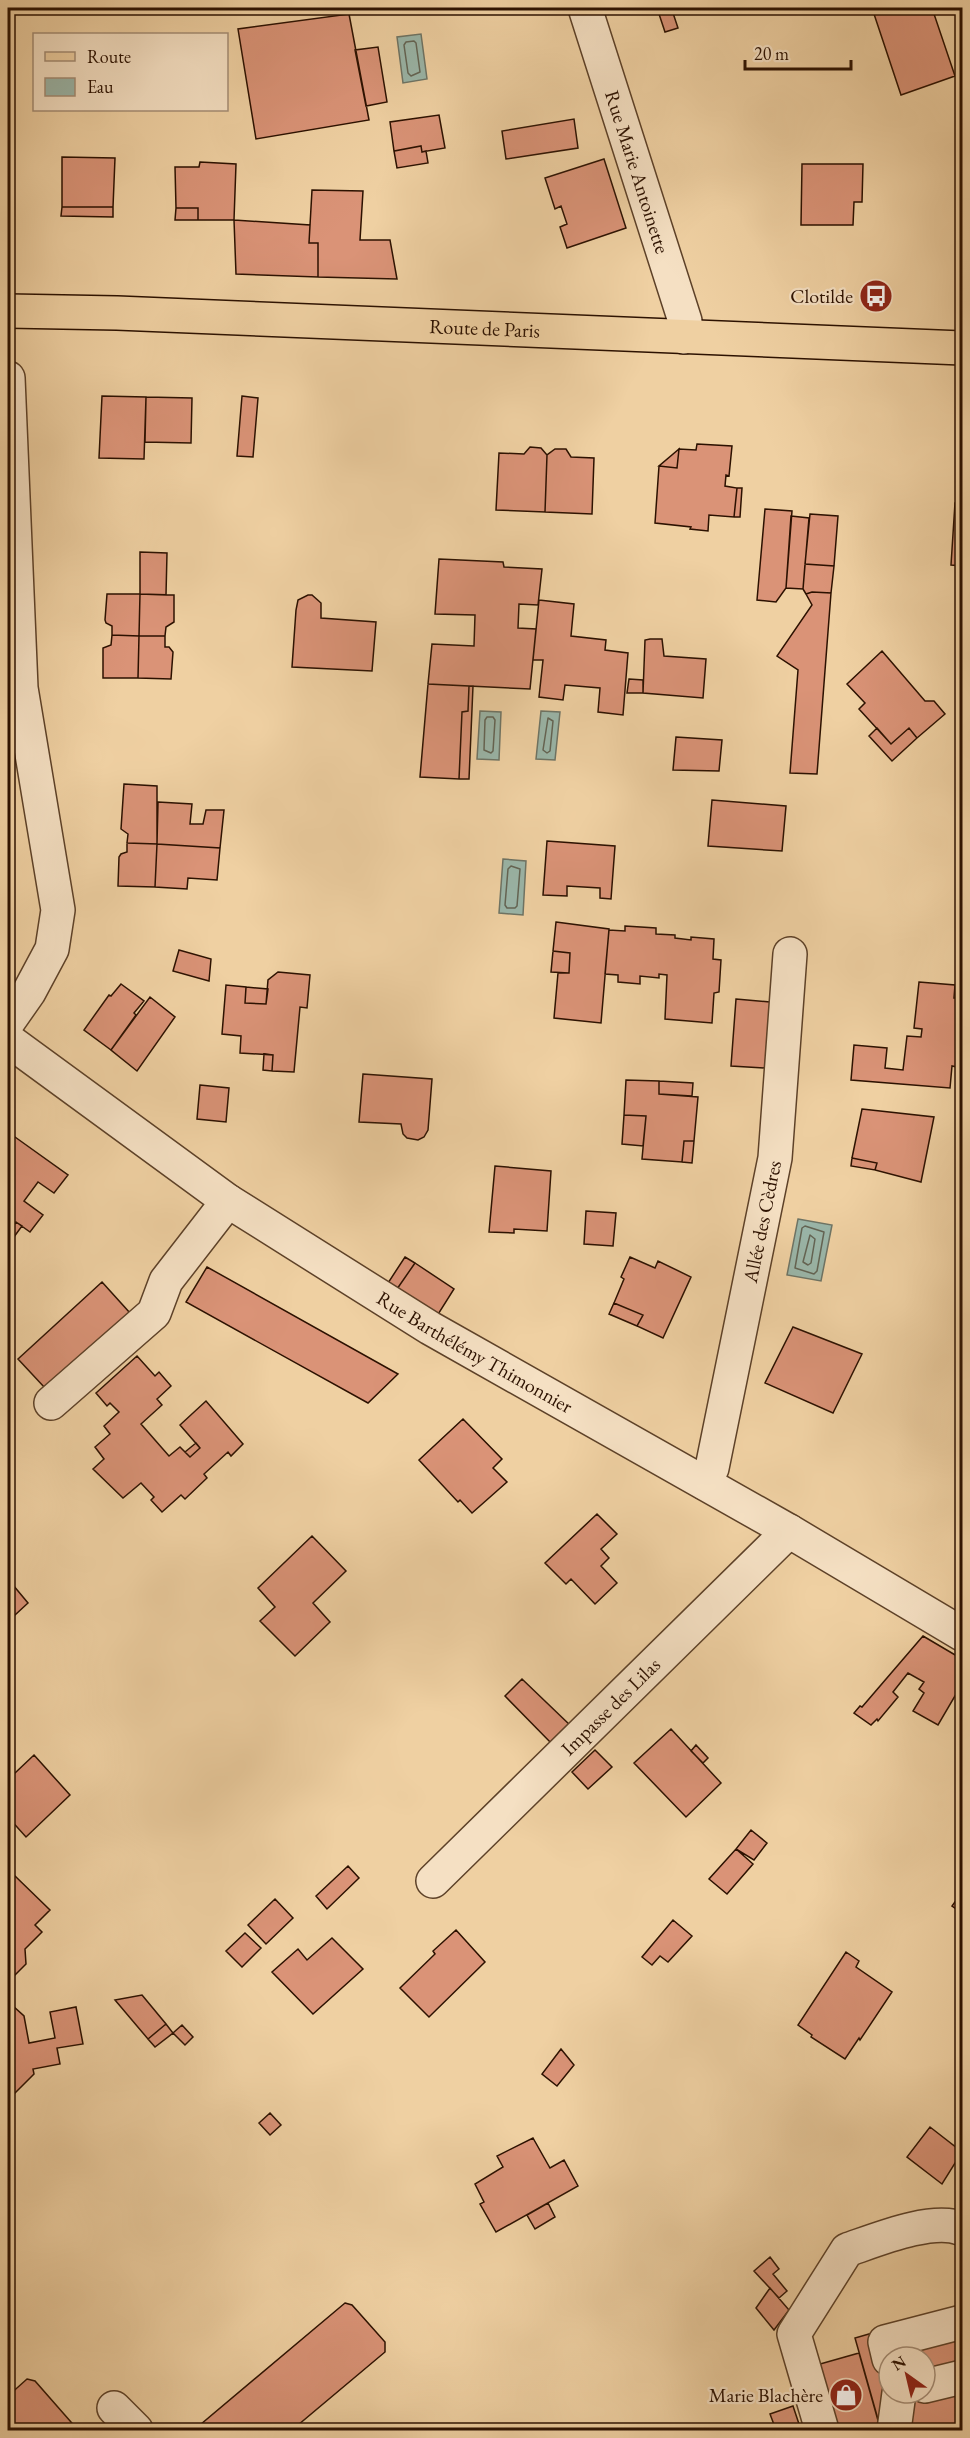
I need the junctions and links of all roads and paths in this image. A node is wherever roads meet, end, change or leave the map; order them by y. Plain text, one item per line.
1 (585, 8) edge
2 (8, 296) edge
3 (8, 311) edge
4 (684, 329) junction
5 (963, 332) edge
6 (963, 348) edge
7 (8, 378) edge
8 (790, 954) dead end
9 (8, 1022) edge
10 (8, 1040) edge
11 (228, 1201) junction
12 (51, 1403) dead end
13 (705, 1483) junction
14 (789, 1531) junction
15 (963, 1634) edge
16 (433, 1881) dead end
17 (963, 2229) edge
18 (963, 2322) edge
19 (886, 2345) edge
20 (963, 2377) edge
21 (937, 2383) edge
22 (897, 2405) edge
23 (822, 2430) edge
24 (894, 2430) edge

1 - 4 street, Rue Marie Antoinette
2 - 4 main road, Route de Paris
3 - 4 main road, Route de Paris
4 - 5 main road, Route de Paris
4 - 6 main road, Route de Paris
7 - 9 street
8 - 13 street, Allée des Cèdres
10 - 11 street, Rue Barthélémy Thimonnier
11 - 12 street
11 - 13 street, Rue Barthélémy Thimonnier
13 - 14 street, Rue Barthélémy Thimonnier
14 - 15 street, Rue Barthélémy Thimonnier
14 - 16 street, Impasse des Lilas
17 - 23 street
18 - 19 street
20 - 21 street
22 - 24 street

